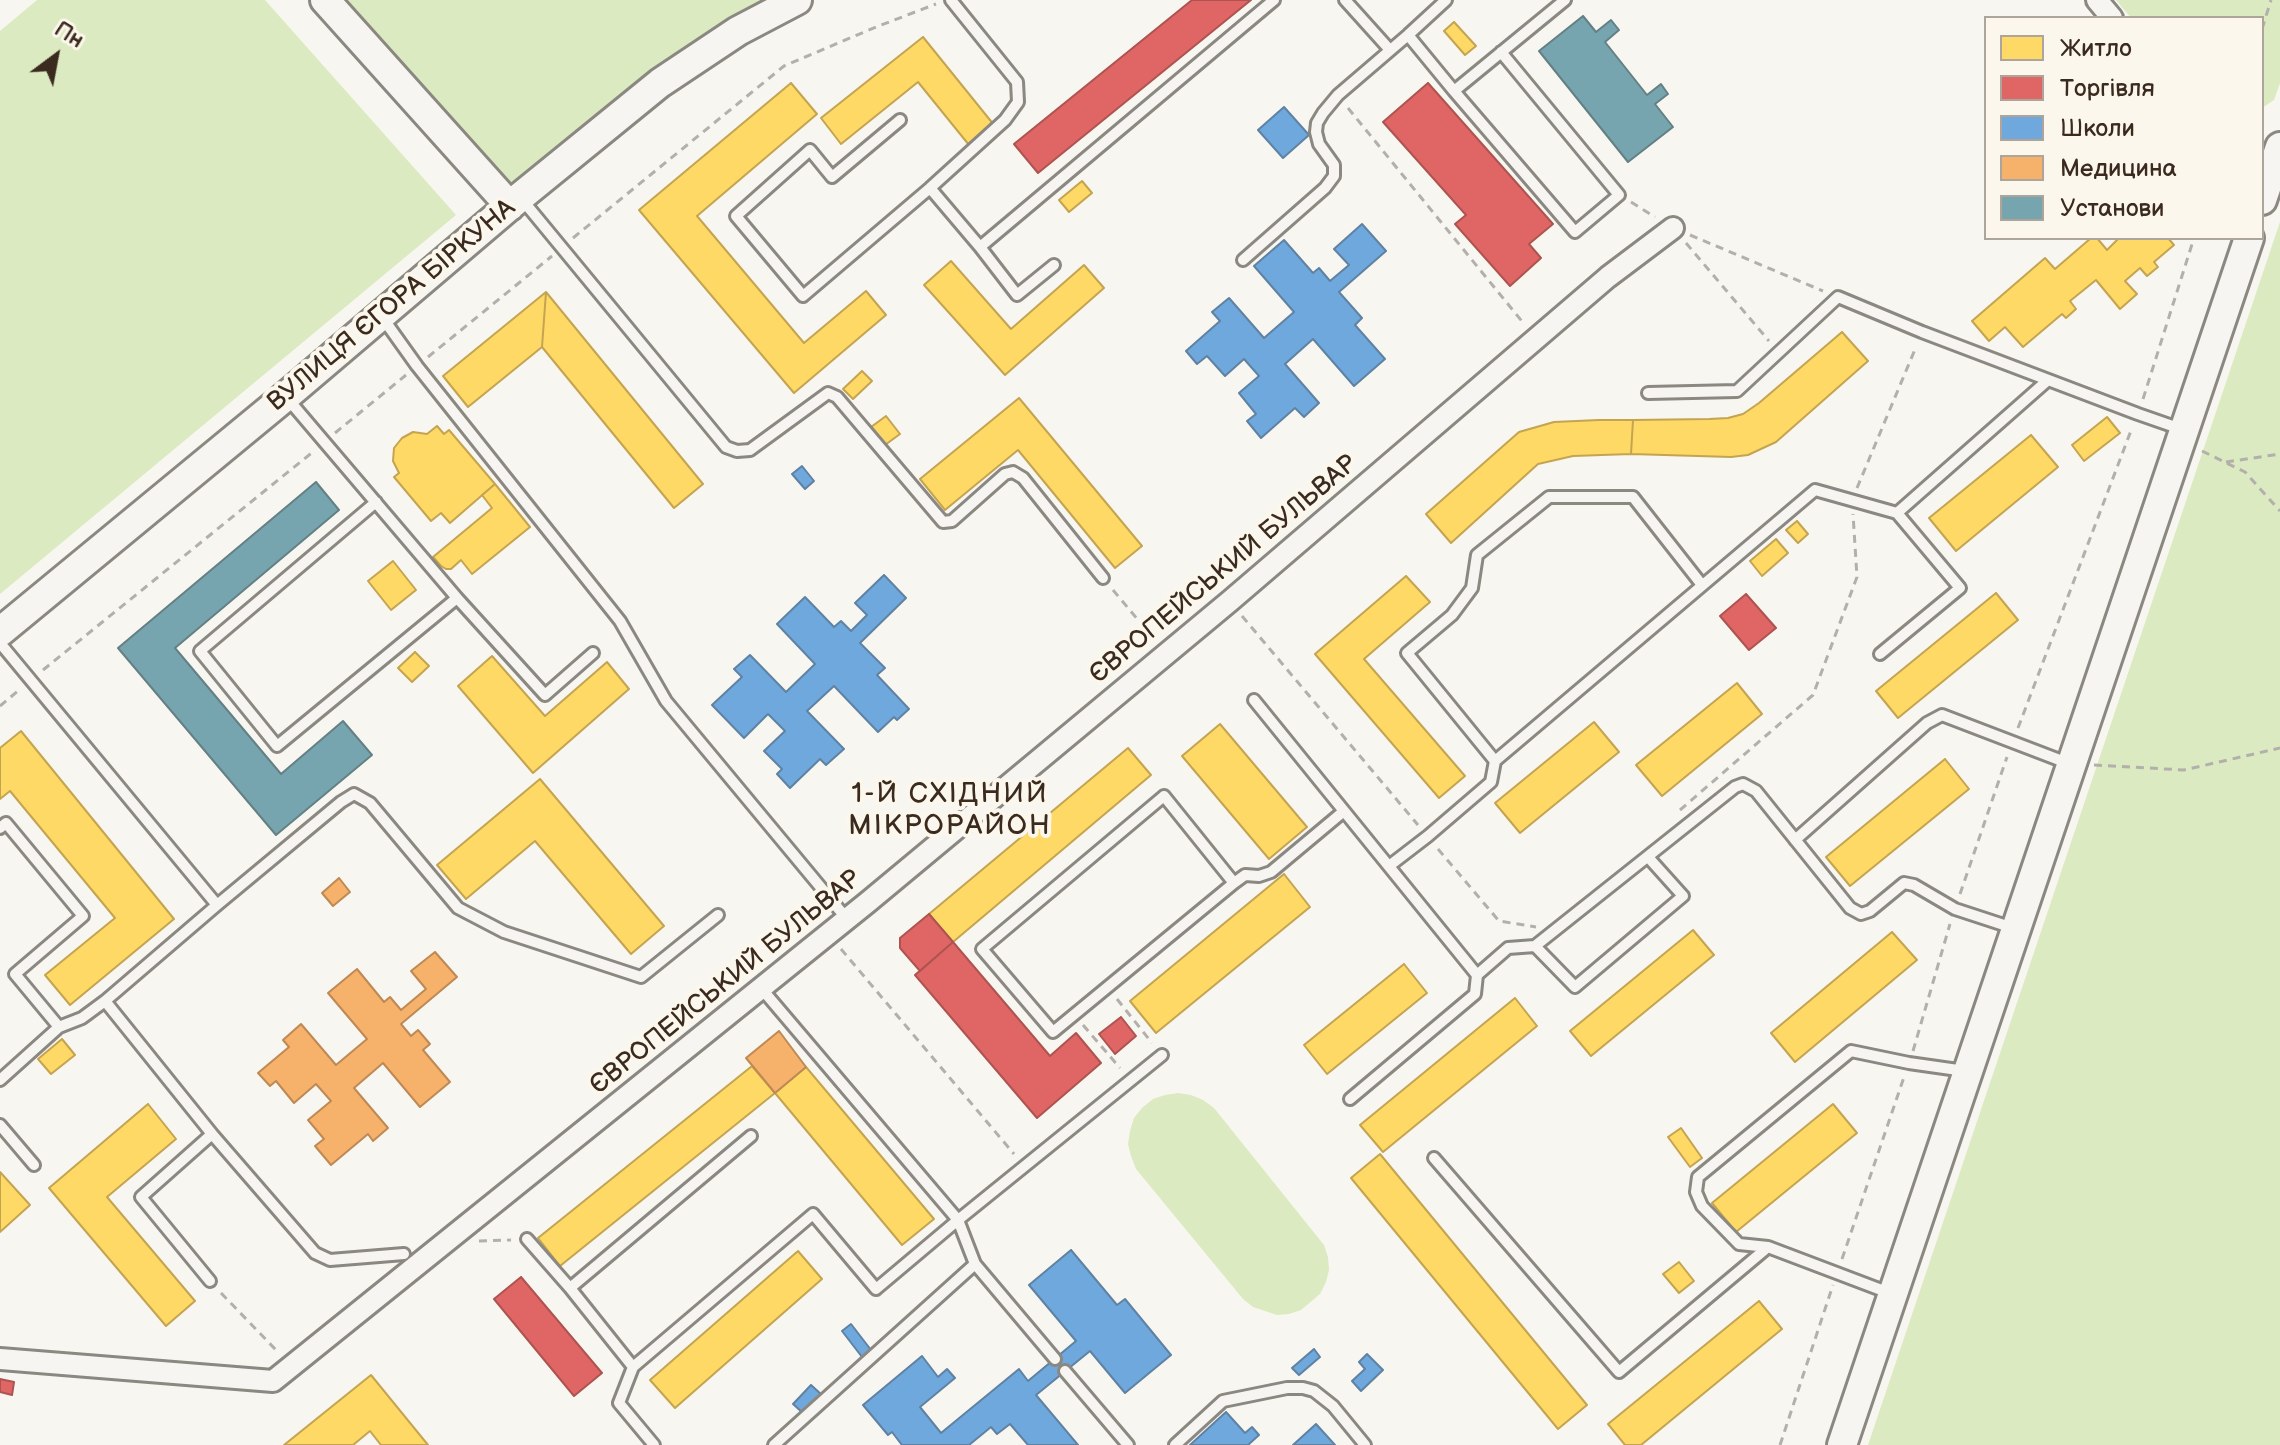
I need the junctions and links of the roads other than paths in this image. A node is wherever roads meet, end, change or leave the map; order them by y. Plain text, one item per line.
1 (325, 0) edge
2 (797, 0) edge
3 (949, 0) edge
4 (1274, 0) edge
5 (1345, 0) edge
6 (1446, 0) edge
7 (1565, 0) edge
8 (2097, 0) edge
9 (2110, 16) edge
10 (1408, 35) junction
11 (1390, 50) junction
12 (1501, 52) junction
13 (1454, 91) junction
14 (900, 120) dead end
15 (2280, 147) edge
16 (930, 188) junction
17 (2264, 191) edge
18 (515, 202) junction
19 (1673, 228) road end
20 (2248, 240) edge
21 (980, 247) junction
22 (1243, 260) dead end
23 (1054, 265) dead end
24 (381, 316) junction
25 (2048, 380) junction
26 (1648, 393) dead end
27 (285, 397) junction
28 (2183, 429) junction
29 (376, 502) junction
30 (1897, 513) junction
31 (1103, 578) road end
32 (1702, 585) junction
33 (457, 598) junction
34 (0, 632) edge
35 (0, 643) edge
36 (593, 653) dead end
37 (1880, 654) dead end
38 (1254, 700) dead end
39 (1495, 761) junction
40 (2070, 764) junction
41 (1344, 811) junction
42 (0, 828) edge
43 (1795, 840) junction
44 (1648, 857) junction
45 (1389, 866) junction
46 (1234, 883) junction
47 (217, 905) junction
48 (718, 915) dead end
49 (847, 919) junction
50 (2015, 929) junction
51 (1535, 946) junction
52 (1477, 975) junction
53 (761, 988) junction
54 (105, 1001) junction
55 (59, 1027) junction
56 (1162, 1055) road end
57 (1967, 1071) junction
58 (0, 1080) edge
59 (1350, 1099) dead end
60 (0, 1125) edge
61 (212, 1134) junction
62 (751, 1136) dead end
63 (1434, 1158) dead end
64 (34, 1165) dead end
65 (958, 1220) junction
66 (527, 1239) dead end
67 (1768, 1247) junction
68 (404, 1254) dead end
69 (975, 1264) junction
70 (210, 1281) road end
71 (570, 1288) junction
72 (1892, 1295) junction
73 (0, 1359) edge
74 (1055, 1359) dead end
75 (633, 1367) junction
76 (1065, 1371) dead end
77 (654, 1445) edge
78 (774, 1445) edge
79 (1128, 1445) edge
80 (1175, 1445) edge
81 (1365, 1445) edge
82 (1842, 1445) edge

1 - 18 street
2 - 18 street, ВУЛИЦЯ ЄГОРА БІРКУНА
3 - 16 lane
4 - 21 lane
5 - 11 lane
6 - 10 lane
7 - 12 lane
8 - 9 street
10 - 11 lane
10 - 13 lane
11 - 22 lane
12 - 13 lane
12 - 13 lane
14 - 16 lane
15 - 17 street
16 - 21 lane
18 - 24 street, ВУЛИЦЯ ЄГОРА БІРКУНА
18 - 31 lane
19 - 49 street, ЄВРОПЕЙСЬКИЙ БУЛЬВАР
20 - 28 street
21 - 23 lane
24 - 27 street, ВУЛИЦЯ ЄГОРА БІРКУНА
24 - 49 lane
25 - 26 lane
25 - 28 lane
25 - 30 lane
27 - 29 lane
27 - 34 street, ВУЛИЦЯ ЄГОРА БІРКУНА
28 - 40 street
29 - 33 lane
29 - 33 lane
30 - 32 lane
30 - 37 lane
32 - 39 lane
32 - 39 lane
33 - 36 lane
35 - 47 lane
38 - 41 lane
39 - 45 lane
40 - 43 lane
40 - 50 street
41 - 45 lane
41 - 46 lane
42 - 55 lane
43 - 44 lane
43 - 50 lane
44 - 51 lane
44 - 51 lane
45 - 52 lane
46 - 46 lane
47 - 48 lane
47 - 54 lane
49 - 53 street, ЄВРОПЕЙСЬКИЙ БУЛЬВАР
50 - 57 street
51 - 52 lane
52 - 59 lane
53 - 65 lane
53 - 73 street, ЄВРОПЕЙСЬКИЙ БУЛЬВАР
54 - 55 lane
54 - 61 lane
55 - 58 lane
56 - 65 lane
57 - 67 lane
57 - 72 street
60 - 64 lane
61 - 68 lane
61 - 70 lane
62 - 71 lane
63 - 67 lane
65 - 69 lane
65 - 75 lane
66 - 71 lane
67 - 72 lane
69 - 74 lane
69 - 78 lane
71 - 75 lane
72 - 82 street
75 - 77 lane
76 - 79 lane
80 - 81 lane

